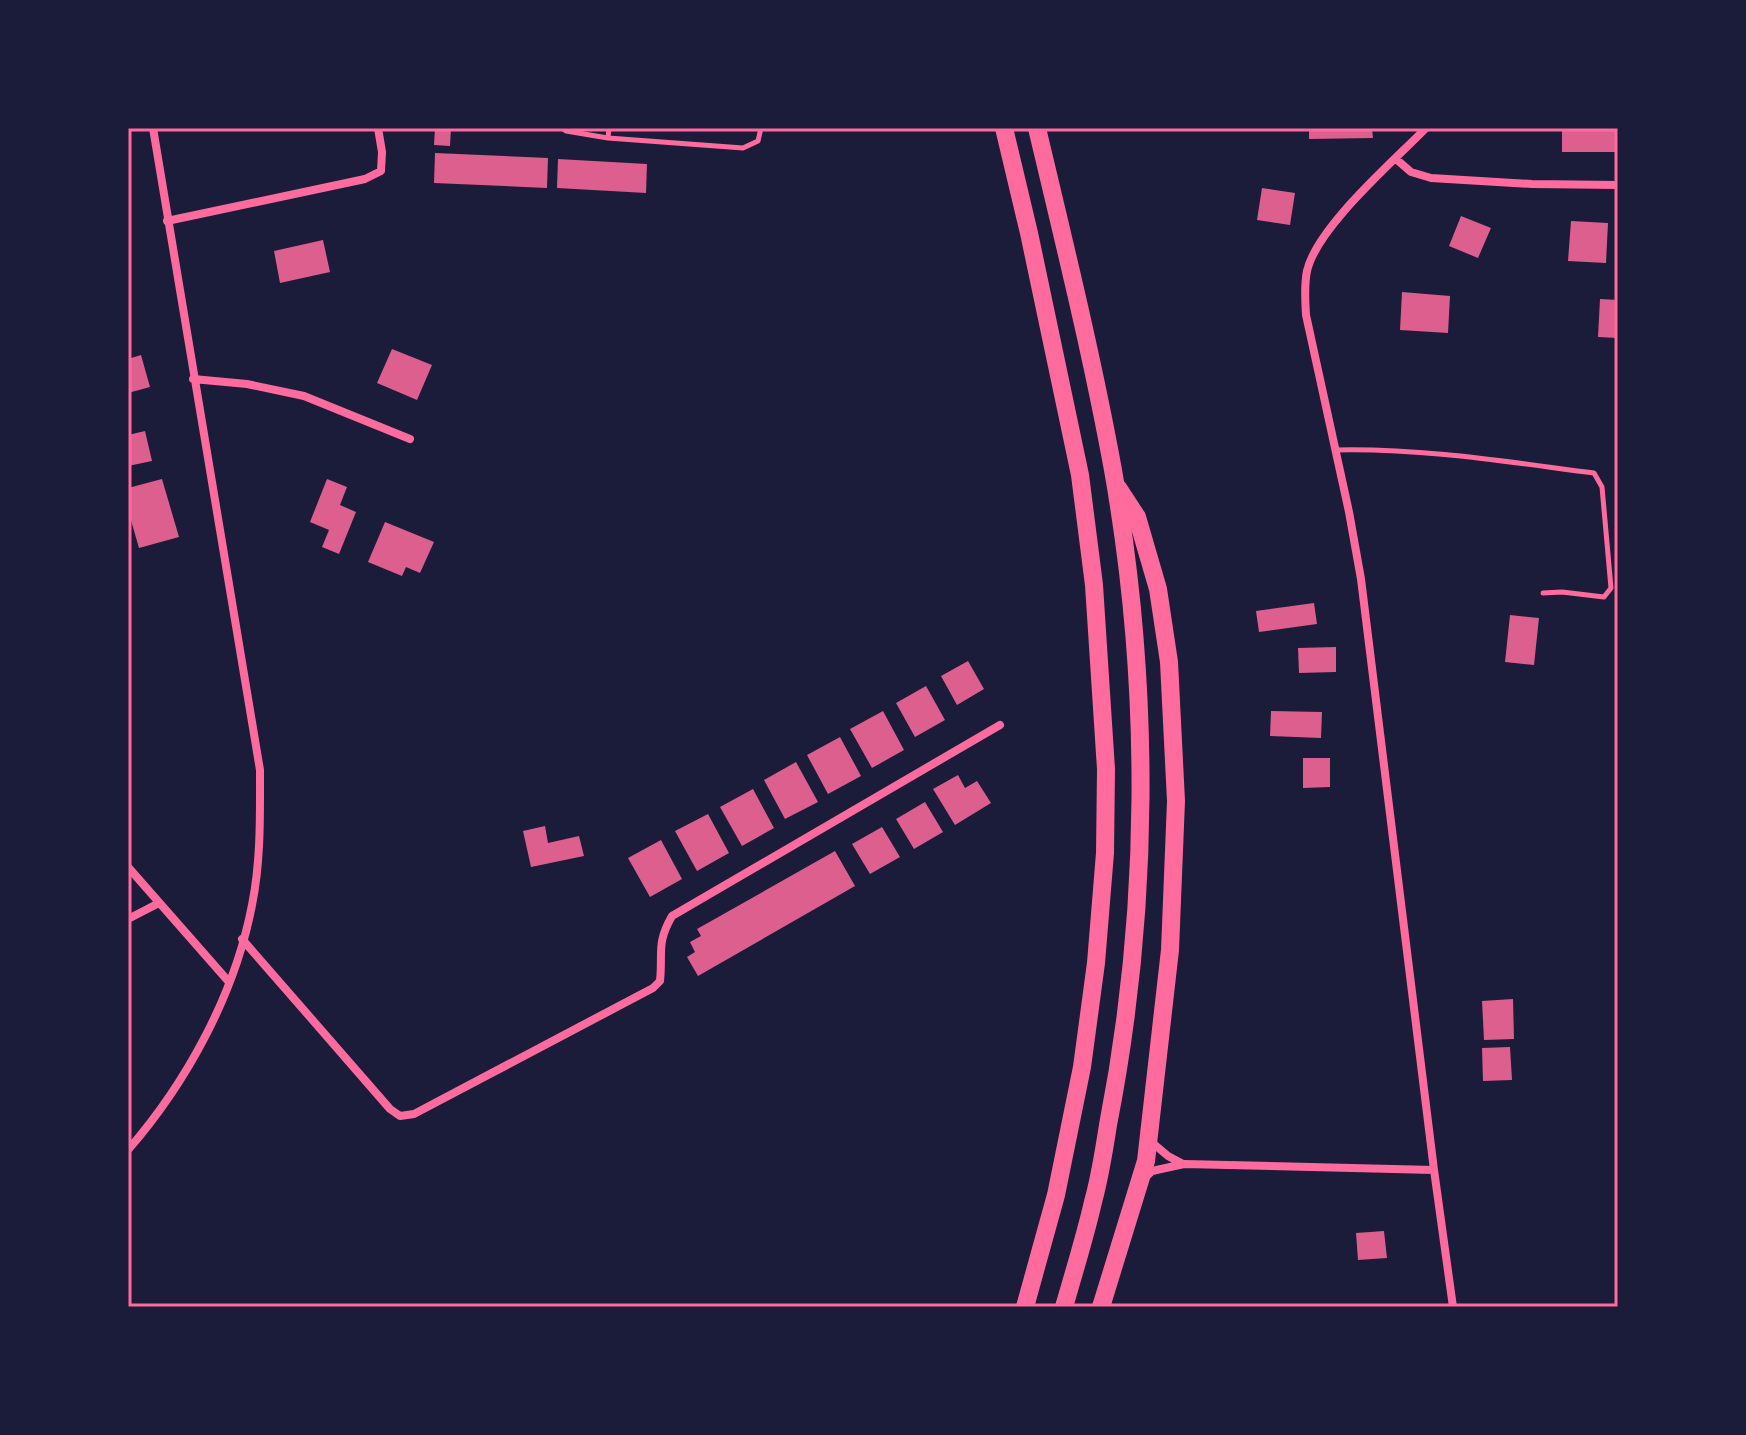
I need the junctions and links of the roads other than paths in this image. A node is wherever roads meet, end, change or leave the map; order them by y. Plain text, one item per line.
1 (153, 128) edge
2 (378, 128) edge
3 (562, 128) edge
4 (609, 128) edge
5 (761, 128) edge
6 (1004, 128) edge
7 (1037, 128) edge
8 (1426, 128) edge
9 (608, 138) junction
10 (1396, 159) junction
11 (1618, 185) edge
12 (167, 221) junction
13 (193, 379) junction
14 (410, 439) dead end
15 (1334, 450) junction
16 (1114, 482) junction
17 (1543, 593) dead end
18 (1000, 725) dead end
19 (128, 867) edge
20 (159, 903) junction
21 (128, 919) edge
22 (242, 939) junction
23 (229, 982) junction
24 (1148, 1139) junction
25 (128, 1150) edge
26 (1184, 1164) junction
27 (1434, 1170) junction
28 (1139, 1182) junction
29 (1025, 1307) edge
30 (1064, 1307) edge
31 (1101, 1307) edge
32 (1453, 1307) edge

1 - 12 street
2 - 12 street
3 - 9 lane
4 - 9 lane
5 - 9 lane
6 - 29 highway
7 - 16 highway
8 - 10 street
10 - 11 street
10 - 15 street
12 - 13 street
13 - 14 street
13 - 22 street
15 - 17 lane
15 - 27 street
16 - 24 highway
16 - 30 highway
18 - 22 street
19 - 20 street
20 - 21 street
20 - 23 street
22 - 23 street
23 - 25 street
24 - 26 street
24 - 28 highway
26 - 27 street
26 - 28 street
27 - 32 street
28 - 31 highway

